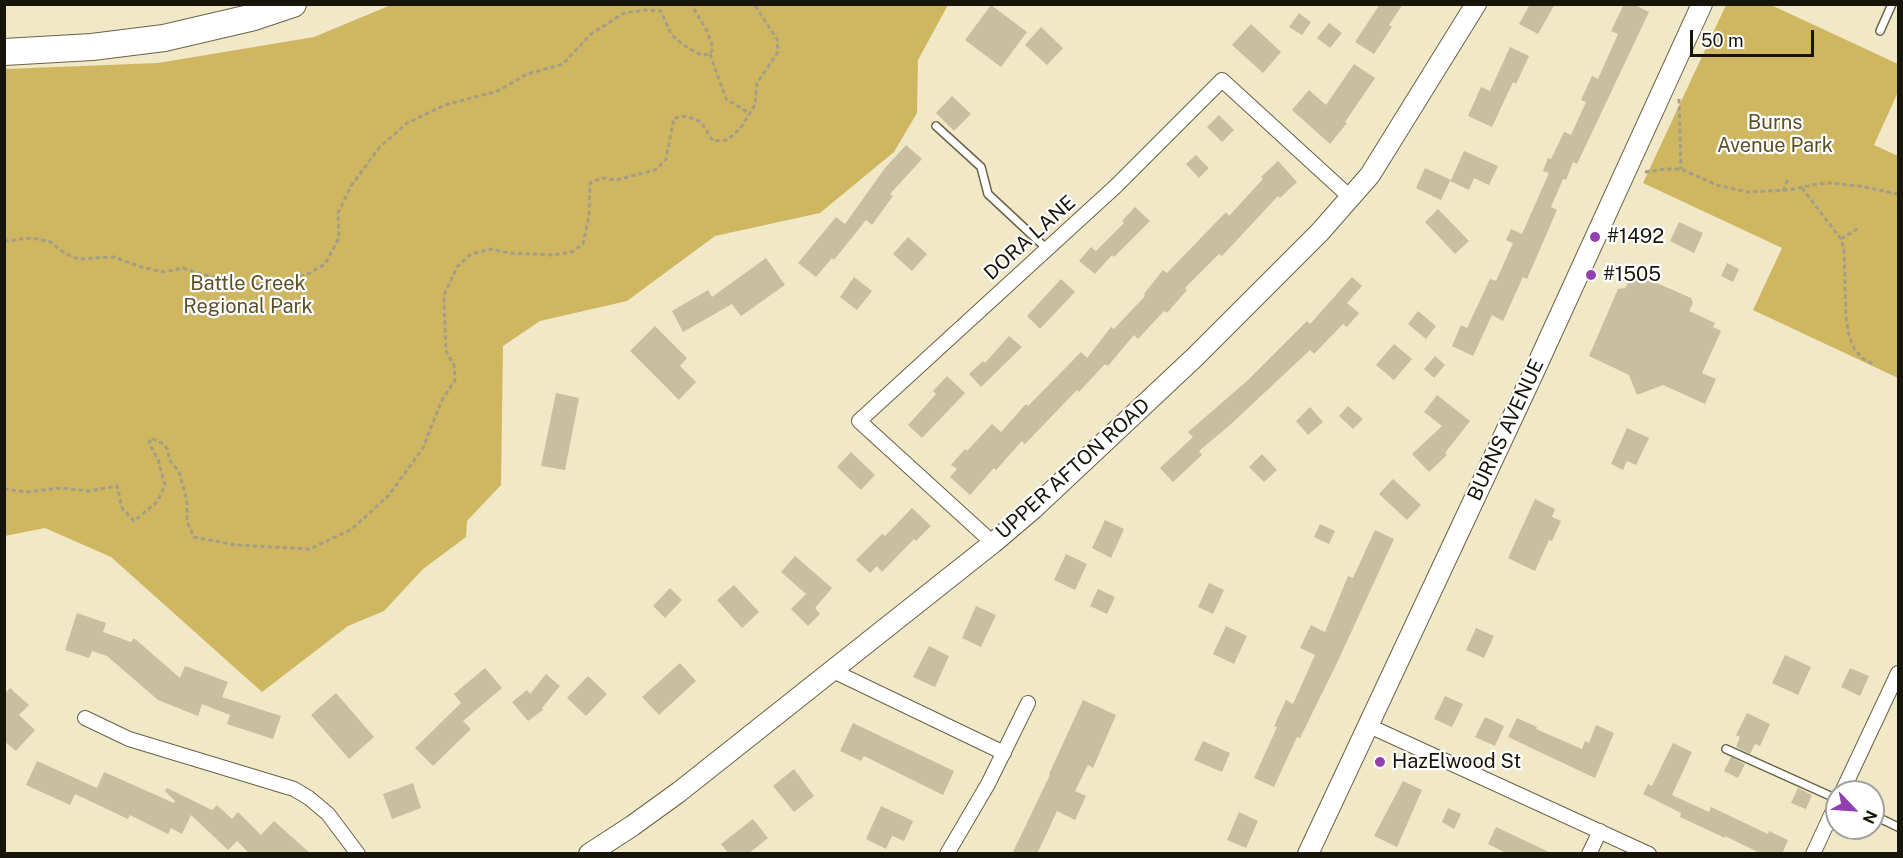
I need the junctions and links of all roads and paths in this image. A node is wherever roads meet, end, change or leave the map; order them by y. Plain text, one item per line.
1 (293, 4) edge
2 (691, 4) edge
3 (754, 4) edge
4 (1476, 4) edge
5 (1702, 4) edge
6 (1893, 4) edge
7 (1880, 31) dead end
8 (4, 52) edge
9 (710, 54) junction
10 (1679, 97) dead end
11 (749, 113) junction
12 (936, 126) dead end
13 (1681, 170) junction
14 (1643, 173) dead end
15 (1788, 179) dead end
16 (1801, 188) junction
17 (1783, 191) junction
18 (1899, 194) edge
19 (1351, 198) junction
20 (1859, 228) dead end
21 (1841, 239) junction
22 (4, 242) edge
23 (1047, 249) junction
24 (1875, 366) dead end
25 (4, 489) edge
26 (993, 543) junction
27 (831, 670) junction
28 (1899, 673) edge
29 (1028, 703) dead end
30 (85, 718) dead end
31 (1367, 724) junction
32 (1726, 749) dead end
33 (1004, 753) junction
34 (1848, 780) edge
35 (1825, 794) edge
36 (1885, 821) edge
37 (1825, 827) edge
38 (1899, 827) edge
39 (1600, 831) junction
40 (358, 854) edge
41 (589, 854) edge
42 (947, 854) edge
43 (1308, 854) edge
44 (1589, 854) edge
45 (1649, 854) edge
46 (1813, 854) edge

1 - 8 highway
2 - 9 path
3 - 11 path
4 - 19 street, UPPER AFTON ROAD
5 - 31 street, BURNS AVENUE
6 - 7 lane
9 - 11 path
9 - 22 path
10 - 13 path
11 - 25 path
12 - 23 lane
13 - 14 path
13 - 17 path
15 - 17 path
16 - 17 path
16 - 18 path
16 - 21 path
19 - 23 street, DORA LANE
19 - 26 street, UPPER AFTON ROAD
20 - 21 path
21 - 24 path
23 - 26 street, DORA LANE
26 - 27 street, UPPER AFTON ROAD
27 - 33 street
27 - 41 street, UPPER AFTON ROAD
28 - 34 street
29 - 33 street
30 - 40 street
31 - 39 street
31 - 43 street, BURNS AVENUE
32 - 35 lane
33 - 42 street
36 - 38 lane
37 - 46 street
39 - 44 street
39 - 45 street

